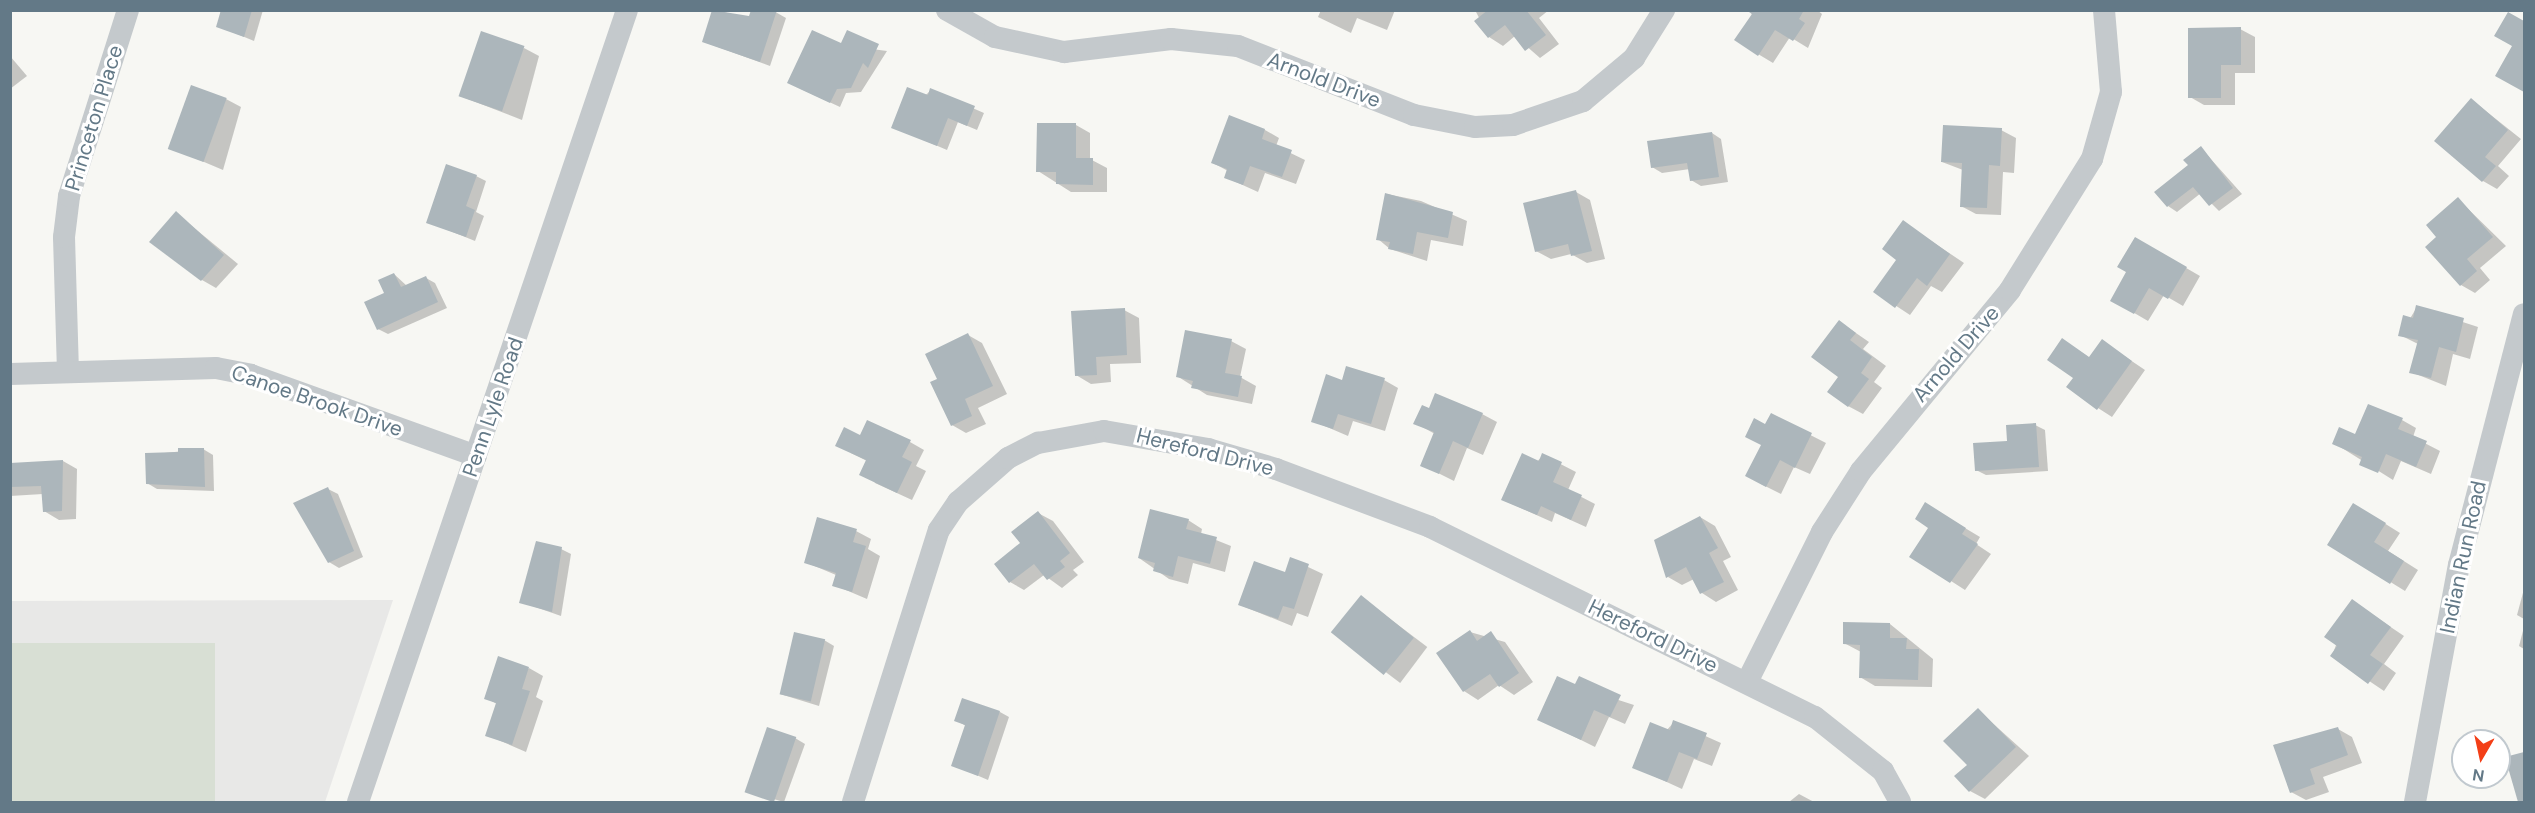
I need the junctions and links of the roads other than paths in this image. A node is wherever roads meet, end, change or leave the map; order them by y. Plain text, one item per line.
1 (128, 10) edge
2 (627, 10) edge
3 (947, 10) edge
4 (1664, 10) edge
5 (2104, 10) edge
6 (2524, 314) edge
7 (68, 372) junction
8 (10, 374) edge
9 (476, 456) junction
10 (1748, 682) junction
11 (358, 802) edge
12 (853, 802) edge
13 (1900, 802) edge
14 (2415, 802) edge

1 - 7 street, Princeton Place
2 - 9 street, Penn Lyle Road
3 - 4 street, Arnold Drive
5 - 10 street, Arnold Drive
6 - 14 street, Indian Run Road
7 - 8 street, Canoe Brook Drive
7 - 9 street, Canoe Brook Drive
9 - 11 street, Penn Lyle Road
10 - 12 street, Hereford Drive
10 - 13 street, Hereford Drive

